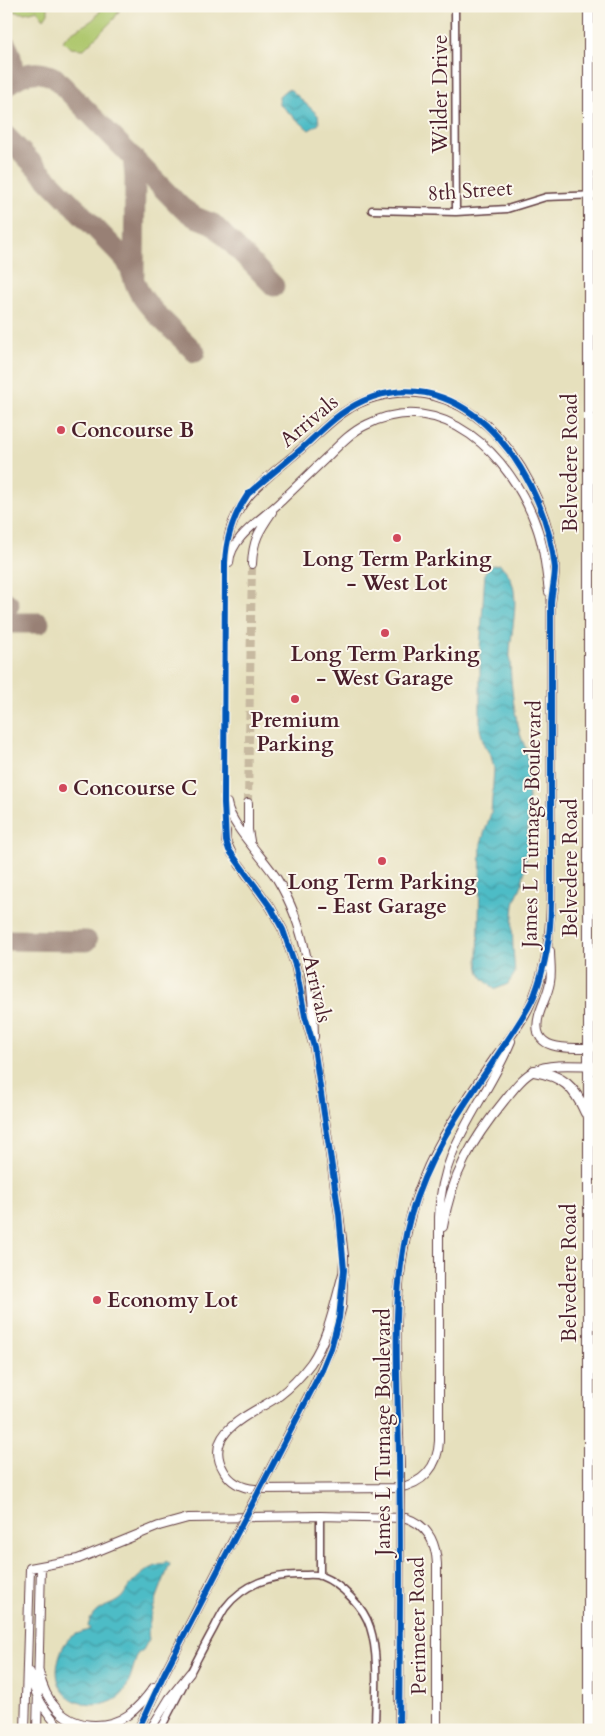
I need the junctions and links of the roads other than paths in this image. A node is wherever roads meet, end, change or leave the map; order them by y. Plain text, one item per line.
1 (455, 6) edge
2 (589, 6) edge
3 (594, 195) edge
4 (372, 210) dead end
5 (456, 212) junction
6 (278, 504) junction
7 (228, 540) tunnel mouth
8 (594, 541) edge
9 (229, 564) dead end
10 (252, 564) tunnel mouth
11 (551, 602) junction
12 (227, 803) dead end
13 (248, 803) tunnel mouth
14 (226, 831) tunnel mouth
15 (250, 842) junction
16 (232, 854) dead end
17 (238, 864) dead end
18 (550, 932) junction
19 (517, 1028) junction
20 (314, 1047) junction
21 (599, 1047) edge
22 (588, 1048) junction
23 (588, 1066) junction
24 (599, 1066) edge
25 (534, 1070) junction
26 (588, 1118) junction
27 (440, 1244) junction
28 (344, 1270) junction
29 (588, 1392) junction
30 (599, 1425) edge
31 (320, 1516) junction
32 (41, 1566) junction
33 (320, 1576) junction
34 (28, 1656) junction
35 (39, 1672) junction
36 (190, 1673) junction
37 (164, 1674) junction
38 (38, 1700) junction
39 (25, 1730) edge
40 (37, 1730) edge
41 (62, 1730) edge
42 (138, 1730) edge
43 (150, 1730) edge
44 (160, 1730) edge
45 (376, 1730) edge
46 (400, 1730) edge
47 (437, 1730) edge
48 (589, 1730) edge

1 - 5 street, Wilder Drive
2 - 3 main road, Belvedere Road
3 - 5 street, 8th Street
3 - 8 main road, Belvedere Road
4 - 5 street, 8th Street
6 - 9 street
6 - 10 street
6 - 11 street
7 - 11 street, Arrivals
8 - 22 main road, Belvedere Road
11 - 18 street, James L Turnage Boulevard
12 - 15 street
13 - 15 street
14 - 16 street
15 - 20 street
17 - 20 street, Arrivals
18 - 19 street, James L Turnage Boulevard
18 - 22 street
19 - 27 street
19 - 46 street, James L Turnage Boulevard, bridge
20 - 28 street, James L Turnage Boulevard
21 - 22 street
22 - 23 main road, Belvedere Road
23 - 24 street
23 - 25 street
23 - 26 main road, Belvedere Road
25 - 26 main road
25 - 27 street
26 - 29 main road, Belvedere Road
27 - 28 street
28 - 37 street, James L Turnage Boulevard, bridge
29 - 30 main road
29 - 48 main road, Belvedere Road
31 - 32 street, Perimeter Road
31 - 33 street
31 - 47 street, Perimeter Road
32 - 34 street, Perimeter Road
32 - 35 street
33 - 36 street
33 - 45 street
34 - 38 street
34 - 39 street, Perimeter Road
35 - 37 street
35 - 38 street
36 - 43 street
36 - 44 street
37 - 42 street, James L Turnage Boulevard
38 - 40 street
38 - 41 street

